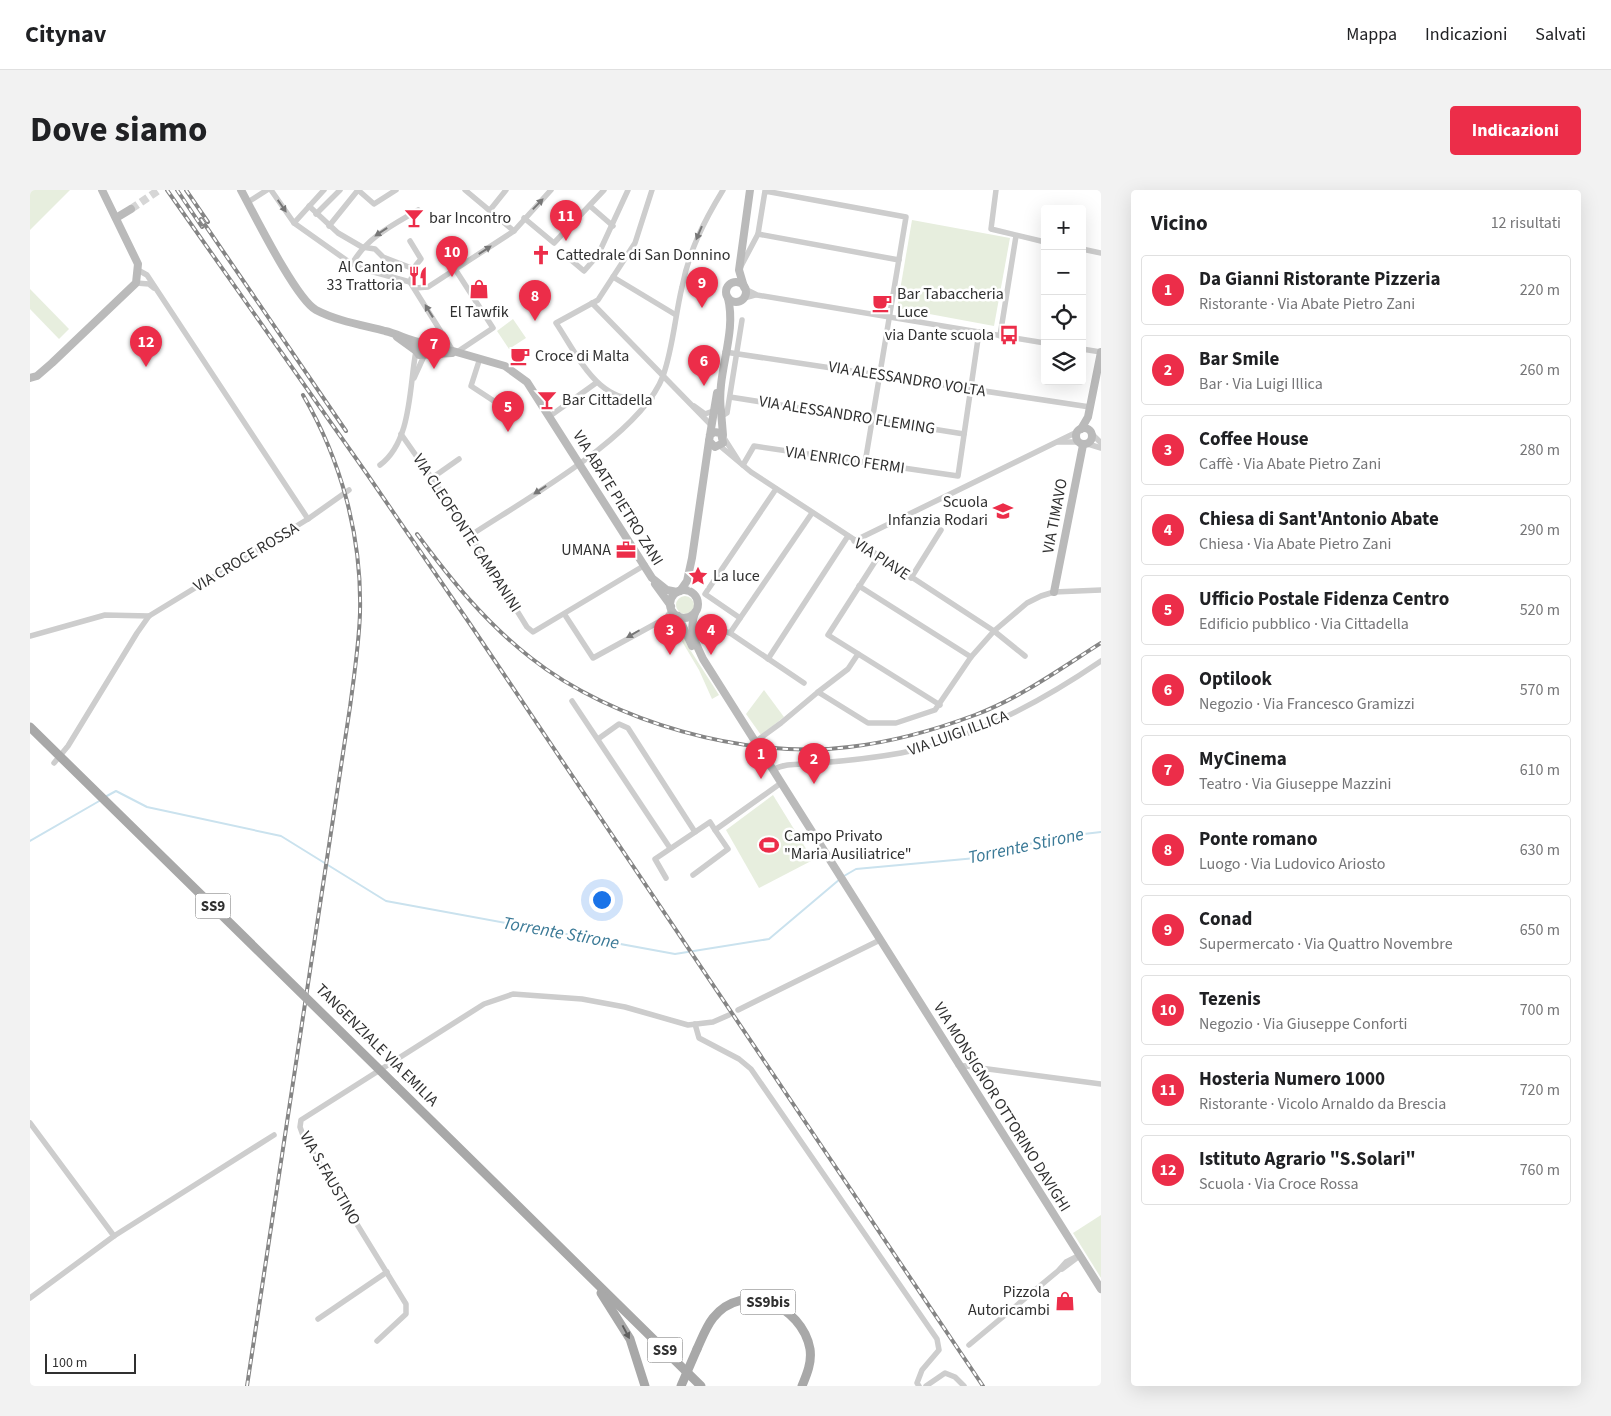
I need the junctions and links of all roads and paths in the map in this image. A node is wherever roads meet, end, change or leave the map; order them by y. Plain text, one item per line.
1 (102, 190) edge
2 (241, 190) edge
3 (269, 190) edge
4 (324, 190) edge
5 (340, 190) edge
6 (358, 190) edge
7 (396, 190) edge
8 (465, 190) edge
9 (506, 190) edge
10 (551, 190) edge
11 (604, 190) edge
12 (619, 190) edge
13 (652, 190) edge
14 (723, 190) edge
15 (750, 190) edge
16 (996, 190) edge
17 (765, 191) edge
18 (628, 192) edge
19 (248, 202) junction
20 (309, 206) junction
21 (590, 206) junction
22 (131, 208) tunnel mouth
23 (418, 210) dead end
24 (490, 210) junction
25 (316, 214) junction
26 (116, 218) junction
27 (524, 218) junction
28 (294, 223) junction
29 (329, 226) junction
30 (612, 226) junction
31 (514, 231) junction
32 (758, 234) junction
33 (1016, 236) junction
34 (410, 241) dead end
35 (1041, 241) edge
36 (362, 247) junction
37 (1086, 250) edge
38 (1101, 253) edge
39 (572, 260) dead end
40 (899, 260) junction
41 (352, 264) junction
42 (414, 269) junction
43 (455, 269) junction
44 (138, 270) junction
45 (739, 270) junction
46 (613, 277) junction
47 (410, 282) junction
48 (136, 283) junction
49 (731, 284) junction
50 (416, 288) junction
51 (155, 289) junction
52 (744, 293) junction
53 (728, 298) junction
54 (592, 304) junction
55 (676, 315) junction
56 (890, 317) junction
57 (730, 319) junction
58 (742, 320) dead end
59 (979, 332) junction
60 (443, 334) junction
61 (1000, 336) junction
62 (1041, 342) edge
63 (422, 350) junction
64 (1086, 350) edge
65 (455, 352) junction
66 (725, 352) junction
67 (1101, 352) edge
68 (736, 354) junction
69 (480, 358) junction
70 (664, 374) junction
71 (880, 375) junction
72 (30, 378) edge
73 (596, 383) junction
74 (970, 389) junction
75 (730, 397) junction
76 (652, 398) junction
77 (692, 405) junction
78 (1090, 407) junction
79 (509, 411) dead end
80 (718, 413) junction
81 (550, 416) junction
82 (1088, 417) junction
83 (873, 418) junction
84 (712, 426) junction
85 (1079, 430) junction
86 (1091, 433) junction
87 (402, 434) junction
88 (964, 434) junction
89 (710, 438) junction
90 (721, 441) junction
91 (1054, 442) junction
92 (1083, 443) junction
93 (1101, 443) edge
94 (1101, 448) edge
95 (459, 459) dead end
96 (865, 463) junction
97 (581, 464) junction
98 (707, 464) junction
99 (741, 464) junction
100 (380, 465) dead end
101 (432, 478) junction
102 (776, 489) junction
103 (349, 490) dead end
104 (812, 513) junction
105 (308, 519) junction
106 (941, 530) dead end
107 (471, 535) junction
108 (848, 536) junction
109 (854, 541) junction
110 (878, 557) junction
111 (692, 558) junction
112 (645, 565) junction
113 (652, 578) junction
114 (911, 578) junction
115 (859, 586) junction
116 (1101, 590) edge
117 (678, 592) junction
118 (1054, 592) junction
119 (695, 595) junction
120 (673, 611) junction
121 (695, 613) junction
122 (564, 615) junction
123 (149, 616) junction
124 (740, 618) junction
125 (994, 631) junction
126 (730, 633) junction
127 (30, 636) edge
128 (703, 641) dead end
129 (858, 654) junction
130 (1025, 656) dead end
131 (971, 657) junction
132 (768, 658) junction
133 (702, 659) junction
134 (1101, 661) edge
135 (804, 683) dead end
136 (818, 692) junction
137 (572, 701) dead end
138 (940, 705) junction
139 (30, 727) edge
140 (598, 739) junction
141 (755, 742) junction
142 (54, 763) dead end
143 (773, 770) junction
144 (781, 783) junction
145 (715, 830) junction
146 (695, 832) junction
147 (670, 848) junction
148 (693, 875) dead end
149 (666, 878) dead end
150 (868, 921) joint
151 (880, 940) junction
152 (738, 1010) dead end
153 (729, 1015) dead end
154 (695, 1024) junction
155 (958, 1065) junction
156 (1101, 1084) edge
157 (30, 1123) edge
158 (274, 1135) dead end
159 (114, 1236) junction
160 (1080, 1255) junction
161 (387, 1272) junction
162 (589, 1277) junction
163 (1101, 1289) edge
164 (30, 1298) edge
165 (318, 1319) dead end
166 (377, 1341) dead end
167 (969, 1344) dead end
168 (700, 1384) edge
169 (645, 1386) edge
170 (681, 1386) edge
171 (801, 1386) edge
172 (918, 1386) edge
173 (926, 1386) edge
174 (964, 1386) edge

1 - 26 main road
2 - 19 main road
3 - 19 street
3 -> 28 street
4 - 20 street
5 - 25 street
6 - 7 street
6 - 29 street
8 - 24 street
9 - 24 street
27 -> 10 street
11 - 21 street
12 - 18 street
13 - 46 street
14 -> 55 street
15 - 45 main road
16 - 33 street
17 - 32 street
17 - 40 street
18 - 30 street
19 - 63 main road
20 - 25 street
20 - 28 street
21 - 27 street
21 - 30 street
22 - 26 main road
23 -> 36 street
24 - 31 street
25 - 29 street
26 - 44 main road
27 - 31 street
28 - 41 street
29 - 36 street
30 - 39 street
43 -> 31 street
32 - 40 street
32 - 45 street
33 - 35 street
33 - 61 street
34 - 42 street
36 - 41 street
36 - 42 street
37 - 38 street
40 - 56 street
41 - 47 street
42 - 47 street
43 - 50 street
43 - 65 street
44 - 48 main road
44 - 51 street, VIA CROCE ROSSA
45 - 49 main road
45 - 52 main road
46 - 54 street
46 - 55 street
47 - 50 street
48 - 51 street
48 - 72 main road
49 - 52 main road
49 - 53 main road
60 -> 50 street
51 - 105 street, VIA CROCE ROSSA
52 - 53 main road
52 - 56 street
52 - 57 main road
53 - 57 main road
54 - 70 street
54 - 73 street
55 - 70 street
56 - 59 street
56 - 71 street
57 - 66 main road
58 - 68 street
59 - 61 street
59 - 74 street
60 - 63 street
60 - 65 street
61 - 62 street
63 - 65 main road, VIA ABATE PIETRO ZANI
63 - 87 street
64 - 67 street
65 - 69 main road, VIA ABATE PIETRO ZANI
66 - 68 street, VIA ALESSANDRO VOLTA
66 - 80 main road
67 - 78 main road
68 - 71 street, VIA ALESSANDRO VOLTA
68 - 75 street
69 - 79 street
69 - 81 main road, VIA ABATE PIETRO ZANI
70 - 76 street
70 - 77 street
71 - 74 street, VIA ALESSANDRO VOLTA
71 - 83 street
73 - 76 street
73 - 81 street
74 - 78 street, VIA ALESSANDRO VOLTA
74 - 88 street
75 - 80 street
75 - 83 street, VIA ALESSANDRO FLEMING
76 - 97 street
77 - 80 street
77 - 84 street
78 - 82 main road
80 - 84 main road
80 - 90 main road
81 - 97 main road, VIA ABATE PIETRO ZANI
82 - 85 main road
82 - 86 main road
83 - 88 street, VIA ALESSANDRO FLEMING
83 - 96 street
84 - 89 main road
85 - 86 main road
85 - 91 street
85 - 92 main road
86 - 92 main road
86 - 93 street
87 - 100 street
87 - 101 street, VIA CLEOFONTE CAMPANINI
88 - 96 street, VIA ENRICO FERMI
89 - 90 main road
89 - 90 main road
89 - 98 main road
90 - 98 main road
90 - 99 street, VIA PIAVE
91 - 92 street
91 - 109 street
92 - 94 street
92 - 118 main road, VIA TIMAVO
95 - 101 street
96 - 99 street, VIA ENRICO FERMI
97 -> 107 street
97 - 112 main road, VIA ABATE PIETRO ZANI
98 - 111 main road
99 - 102 street, VIA PIAVE
101 - 107 street, VIA CLEOFONTE CAMPANINI
102 - 104 street, VIA PIAVE
102 - 124 street
103 - 105 street
104 - 108 street, VIA PIAVE
104 - 124 street
105 - 123 street, VIA CROCE ROSSA
106 - 114 street
107 - 122 street, VIA CLEOFONTE CAMPANINI
108 - 109 street, VIA PIAVE
108 - 132 street
109 - 110 street, VIA PIAVE
110 - 114 street, VIA PIAVE
110 - 115 street
111 - 117 main road
111 - 119 main road
112 - 113 main road, VIA ABATE PIETRO ZANI
112 - 122 street
113 - 117 main road, VIA ABATE PIETRO ZANI
113 - 120 main road, VIA ABATE PIETRO ZANI
114 - 125 street, VIA PIAVE
115 - 129 street
115 - 131 street
116 - 118 street
117 - 119 main road
117 - 120 main road
118 - 125 street
119 - 121 main road
120 - 121 main road
120 -> 122 street
120 - 133 main road, VIA ABATE PIETRO ZANI
121 - 133 main road, VIA ABATE PIETRO ZANI
123 - 127 street
123 - 142 street, VIA CROCE ROSSA
124 - 126 street
125 - 130 street, VIA PIAVE
125 - 131 street
126 - 128 street
126 - 132 street
129 - 136 street
129 - 138 street
131 - 138 street
132 - 135 street
133 - 141 main road, VIA ABATE PIETRO ZANI
134 - 143 street, VIA LUIGI ILLICA
136 - 138 street
136 - 141 street
137 - 140 street
139 - 162 main road, TANGENZIALE VIA EMILIA / SS9, bridge
140 - 146 street
140 - 147 street
141 - 143 main road, VIA ABATE PIETRO ZANI
143 - 144 main road, VIA ABATE PIETRO ZANI
144 - 145 street
144 - 150 main road, VIA ABATE PIETRO ZANI
145 - 146 street
145 - 148 street
146 - 147 street
147 - 149 street
150 - 151 main road, VIA MONSIGNOR OTTORINO DAVIGHI
151 - 152 street
151 - 155 main road, VIA MONSIGNOR OTTORINO DAVIGHI
153 - 154 street
154 - 161 street, VIA S.FAUSTINO
154 - 172 street
155 - 156 street
155 - 160 main road, VIA MONSIGNOR OTTORINO DAVIGHI
157 - 159 street
158 - 159 street
159 - 164 street
160 - 163 main road, VIA MONSIGNOR OTTORINO DAVIGHI
160 - 167 street
161 - 165 street
161 - 166 street, VIA S.FAUSTINO
162 - 168 main road, TANGENZIALE VIA EMILIA / SS9
162 -> 169 main road
170 - 171 main road, SS9bis, bridge
173 - 174 street

